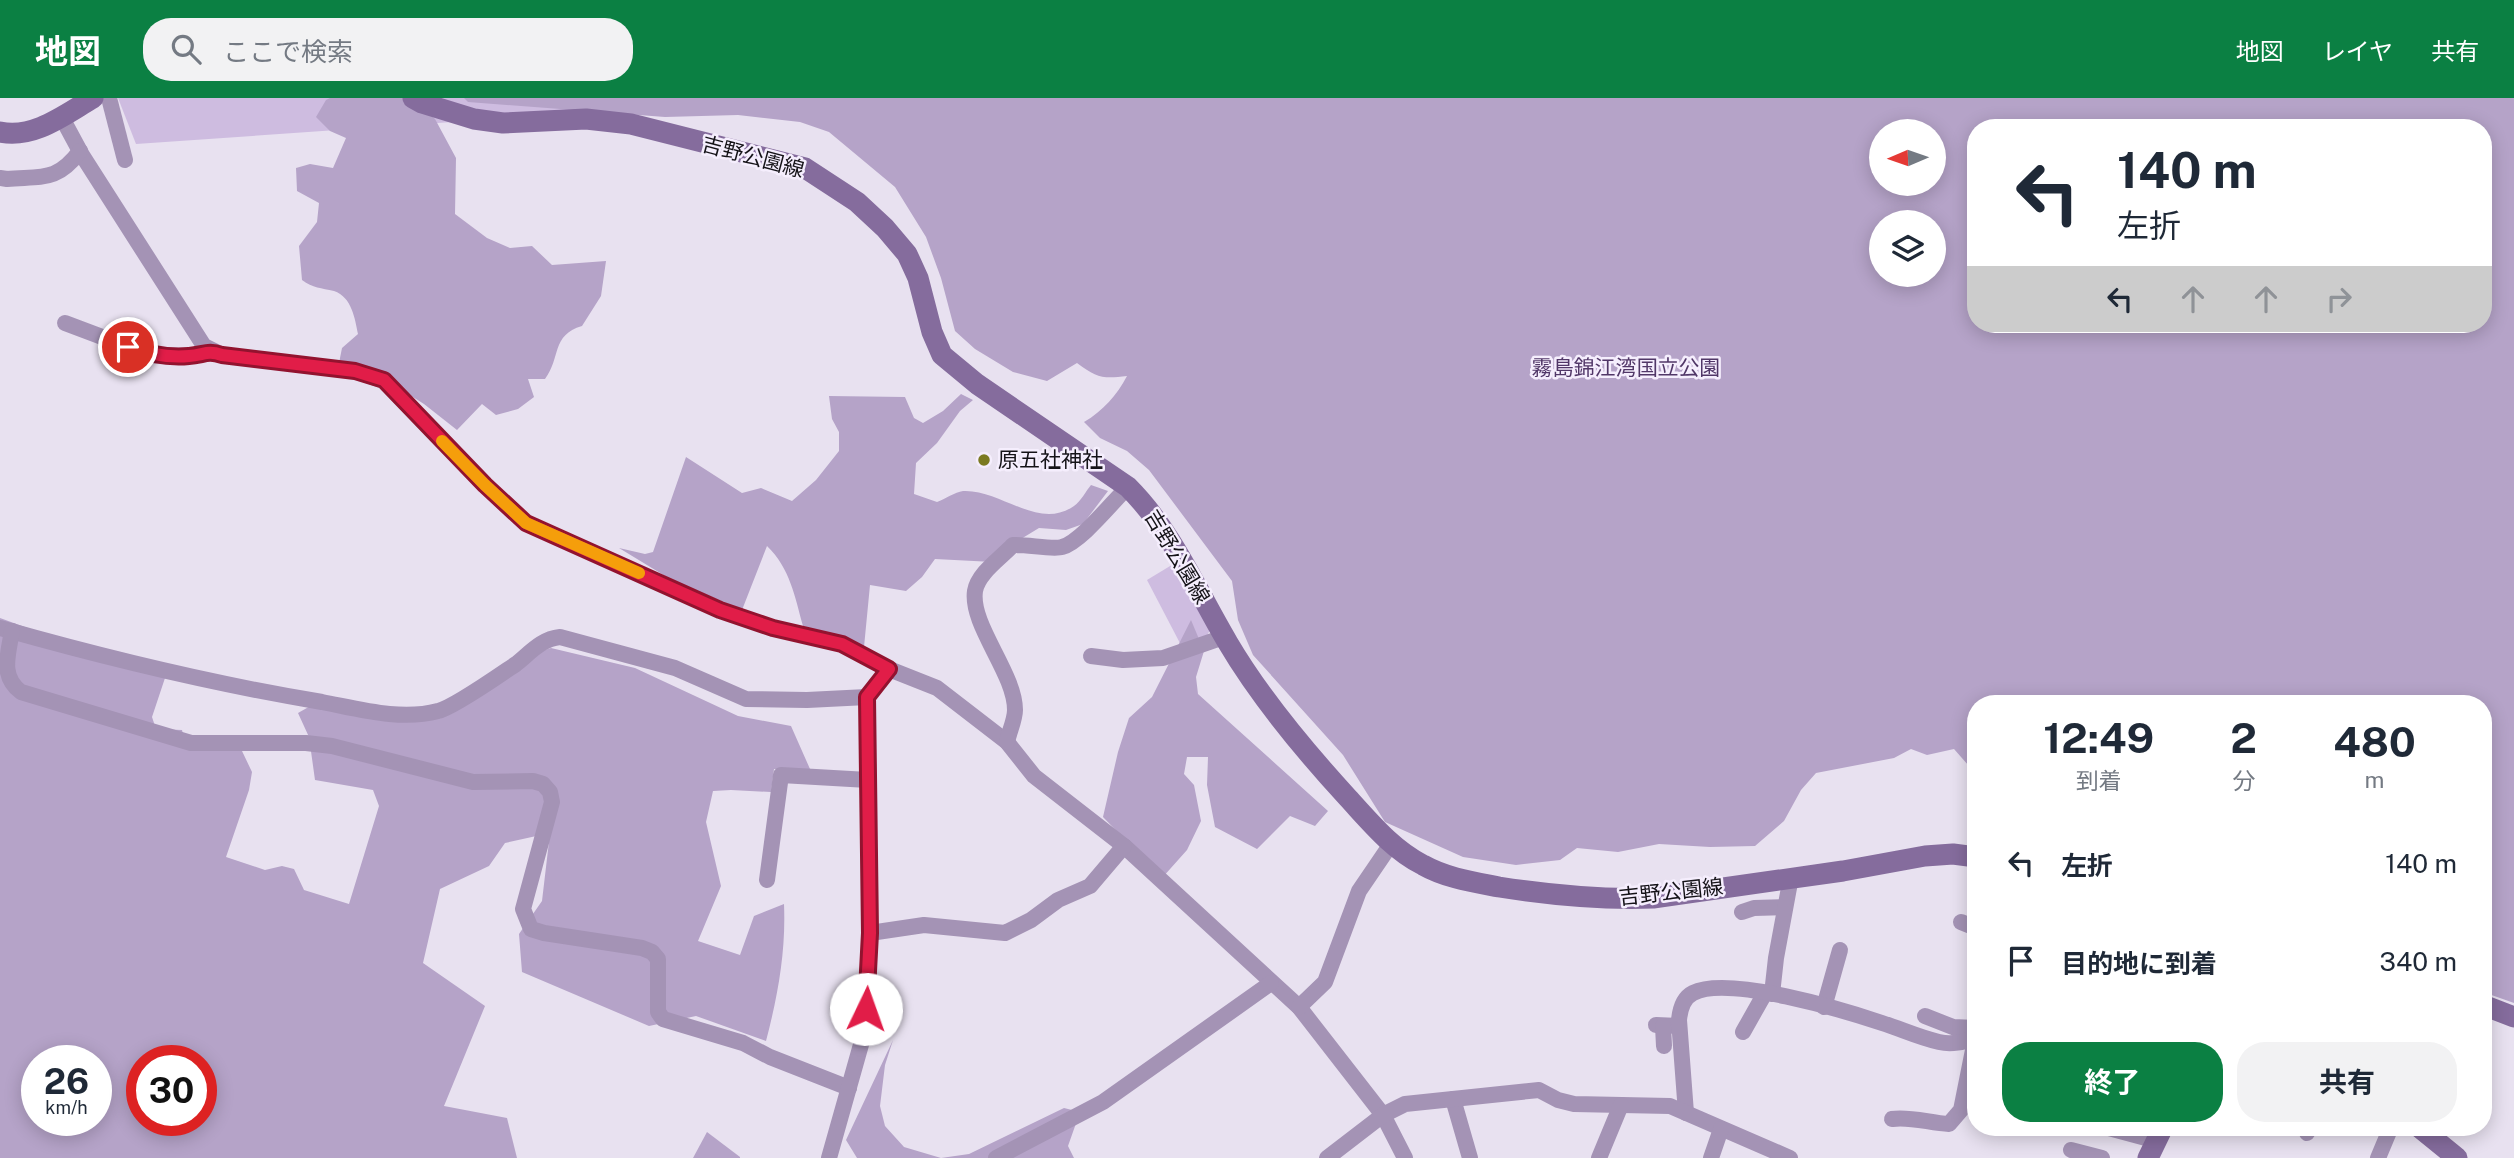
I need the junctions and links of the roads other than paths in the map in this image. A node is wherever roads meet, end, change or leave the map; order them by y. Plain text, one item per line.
1 (93, 98) edge
2 (109, 98) edge
3 (413, 98) edge
4 (61, 116) junction
5 (0, 132) edge
6 (80, 151) junction
7 (125, 160) dead end
8 (0, 178) edge
9 (65, 323) dead end
10 (211, 351) junction
11 (1128, 486) junction
12 (6, 630) edge
13 (1224, 637) junction
14 (1091, 656) dead end
15 (889, 669) junction
16 (867, 697) junction
17 (1007, 741) junction
18 (868, 780) junction
19 (1391, 844) junction
20 (1124, 846) junction
21 (1967, 856) edge
22 (1791, 877) junction
23 (767, 880) dead end
24 (1785, 907) junction
25 (1742, 912) dead end
26 (870, 933) junction
27 (1840, 950) dead end
28 (1271, 983) junction
29 (1769, 993) junction
30 (1299, 1007) junction
31 (1824, 1007) junction
32 (2492, 1008) edge
33 (1925, 1016) dead end
34 (2514, 1017) edge
35 (1679, 1026) junction
36 (1967, 1028) edge
37 (1742, 1032) dead end
38 (1967, 1040) edge
39 (1664, 1046) dead end
40 (849, 1088) junction
41 (1453, 1099) junction
42 (1621, 1105) junction
43 (1967, 1106) edge
44 (1686, 1114) junction
45 (1383, 1115) junction
46 (1892, 1119) dead end
47 (1721, 1129) junction
48 (2136, 1136) edge
49 (2387, 1136) edge
50 (2430, 1136) edge
51 (2156, 1142) edge
52 (2071, 1150) dead end
53 (829, 1158) edge
54 (996, 1158) edge
55 (1327, 1158) edge
56 (1405, 1158) edge
57 (1470, 1158) edge
58 (1599, 1158) edge
59 (1712, 1158) edge
60 (1790, 1158) edge
61 (2102, 1158) edge
62 (2378, 1158) edge
63 (2457, 1158) edge

1 - 4 main road
2 - 7 street
3 - 11 main road, 吉野公園線
4 - 5 main road
4 - 6 street
6 - 8 street
6 - 10 street
9 - 10 street
10 - 15 street
11 - 13 main road, 吉野公園線
11 - 17 street
12 - 16 street
12 - 40 street
13 - 14 street
13 - 19 main road, 吉野公園線
15 - 16 street
15 - 17 street
16 - 18 street
17 - 20 street
18 - 23 street
18 - 26 street
19 - 22 main road, 吉野公園線
19 - 30 street
20 - 26 street
20 - 28 street
21 - 22 main road, 吉野公園線
22 - 24 street
24 - 25 street
24 - 29 street
26 - 40 street
27 - 31 street
28 - 30 street
28 - 54 street
29 - 31 street
29 - 35 street
29 - 37 street
30 - 45 street
31 - 38 street
32 - 34 main road
33 - 36 street
35 - 39 street
35 - 44 street
40 - 53 street
41 - 42 street
41 - 45 street
41 - 57 street
42 - 44 street
42 - 58 street
43 - 46 street
44 - 47 street
45 - 55 street
45 - 56 street
47 - 59 street
47 - 60 street
48 - 51 street
49 - 62 street
50 - 63 main road
52 - 61 street

